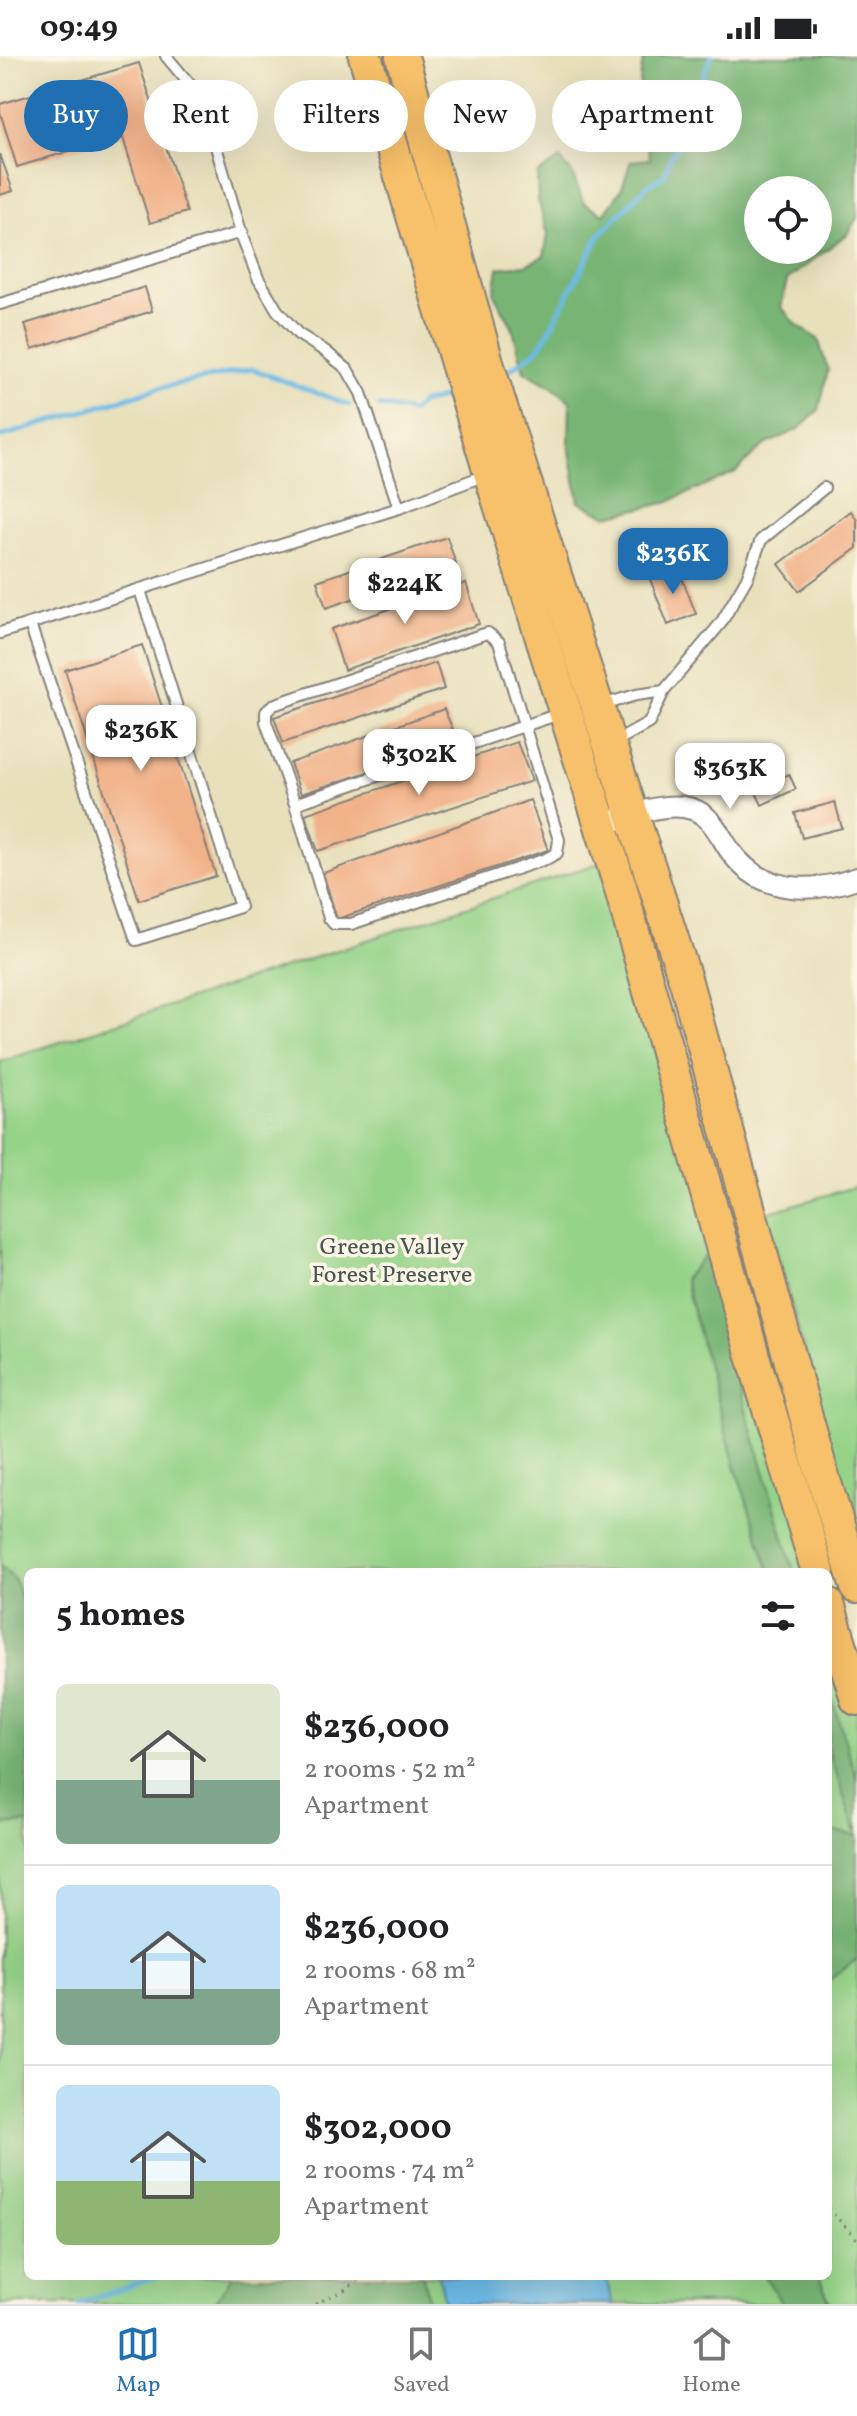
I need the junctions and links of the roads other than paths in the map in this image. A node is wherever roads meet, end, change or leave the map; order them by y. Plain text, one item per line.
1 (166, 56) edge
2 (365, 56) edge
3 (402, 56) edge
4 (242, 232) junction
5 (0, 304) edge
6 (490, 473) junction
7 (824, 488) dead end
8 (399, 508) junction
9 (140, 590) junction
10 (30, 624) junction
11 (0, 633) edge
12 (664, 691) junction
13 (599, 706) junction
14 (564, 713) junction
15 (525, 726) junction
16 (611, 744) junction
17 (295, 804) junction
18 (634, 815) junction
19 (601, 825) junction
20 (857, 878) edge
21 (817, 1568) edge
22 (857, 1587) edge
23 (832, 1617) edge
24 (857, 1699) edge

1 - 4 lane
2 - 6 main road
3 - 13 main road
4 - 5 lane
4 - 8 lane
6 - 8 lane
6 - 14 main road
7 - 12 lane
8 - 9 lane
9 - 10 lane
9 - 10 lane
10 - 11 lane
12 - 13 lane
12 - 16 lane
13 - 16 main road
14 - 15 lane
14 - 19 main road
15 - 17 lane
15 - 17 lane
15 - 17 lane
16 - 18 main road
18 - 19 street
18 - 20 street
18 - 22 main road
19 - 21 main road
23 - 24 main road

